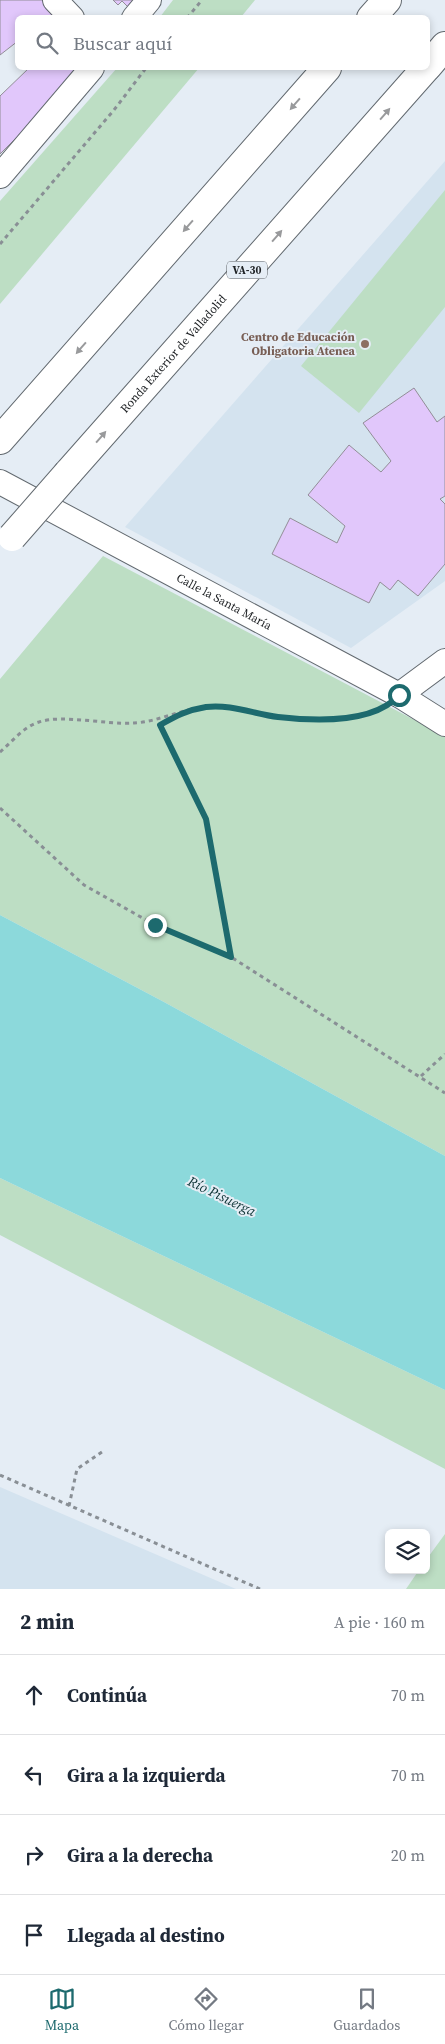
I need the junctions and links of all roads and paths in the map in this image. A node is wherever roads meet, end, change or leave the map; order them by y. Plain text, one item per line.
1 (55, 0) edge
2 (149, 0) edge
3 (202, 0) edge
4 (387, 0) edge
5 (69, 15) edge
6 (136, 15) edge
7 (190, 15) edge
8 (374, 15) edge
9 (445, 46) edge
10 (430, 64) edge
11 (90, 70) edge
12 (144, 70) edge
13 (325, 70) edge
14 (424, 70) edge
15 (0, 176) edge
16 (0, 244) edge
17 (1, 438) edge
18 (0, 482) edge
19 (6, 544) edge
20 (445, 661) edge
21 (399, 695) junction
22 (184, 711) junction
23 (445, 724) edge
24 (0, 752) edge
25 (0, 808) edge
26 (231, 957) junction
27 (445, 1054) edge
28 (421, 1076) junction
29 (445, 1093) edge
30 (102, 1452) dead end
31 (0, 1475) edge
32 (69, 1506) junction
33 (260, 1589) edge

1 - 5 street
2 - 6 street
3 - 7 path
4 - 8 highway
9 - 10 highway, Ronda Exterior de Valladolid / VA-30
11 - 15 street
12 - 16 path
13 -> 17 highway
19 -> 14 highway, Ronda Exterior de Valladolid / VA-30, bridge
18 - 21 street, Calle la Santa María
20 - 21 street
21 - 22 path
21 - 23 street, Calle la Santa María
22 - 24 path
22 - 26 path
25 - 26 path
26 - 28 path
27 - 28 path
28 - 29 path
30 - 32 path
31 - 32 path
32 - 33 path

